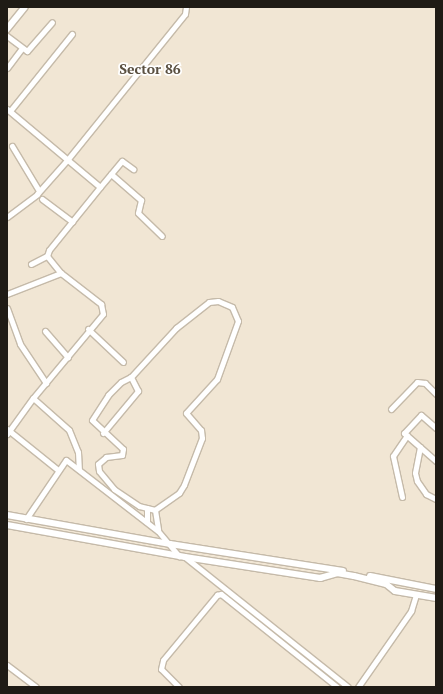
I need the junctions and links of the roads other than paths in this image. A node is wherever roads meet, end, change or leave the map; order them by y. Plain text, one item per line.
1 (25, 7) edge
2 (186, 7) edge
3 (52, 22) dead end
4 (7, 29) edge
5 (72, 34) dead end
6 (7, 36) edge
7 (22, 48) junction
8 (7, 68) edge
9 (8, 110) edge
10 (12, 146) dead end
11 (68, 159) junction
12 (133, 169) dead end
13 (110, 174) junction
14 (100, 187) junction
15 (40, 191) junction
16 (42, 198) dead end
17 (7, 217) edge
18 (72, 222) junction
19 (162, 236) dead end
20 (47, 256) junction
21 (31, 264) dead end
22 (61, 274) junction
23 (7, 294) edge
24 (7, 308) edge
25 (88, 330) junction
26 (45, 331) dead end
27 (68, 357) junction
28 (123, 362) dead end
29 (131, 377) junction
30 (46, 383) junction
31 (436, 394) edge
32 (32, 398) junction
33 (391, 409) dead end
34 (436, 428) edge
35 (8, 431) edge
36 (103, 433) junction
37 (407, 435) junction
38 (420, 446) junction
39 (436, 461) edge
40 (79, 469) junction
41 (58, 470) junction
42 (402, 497) dead end
43 (436, 499) edge
44 (147, 508) junction
45 (155, 510) junction
46 (7, 515) edge
47 (14, 517) junction
48 (26, 519) junction
49 (147, 522) junction
50 (7, 525) edge
51 (158, 531) junction
52 (170, 544) junction
53 (182, 557) junction
54 (436, 589) edge
55 (416, 595) junction
56 (436, 598) edge
57 (7, 666) edge
58 (36, 687) edge
59 (179, 687) edge
60 (337, 687) edge
61 (349, 687) edge
62 (358, 687) edge

1 - 4 street
2 - 11 street
3 - 7 street
5 - 9 street
6 - 7 street
7 - 8 street
9 - 11 street
10 - 15 street
11 - 14 street
11 - 15 street
12 - 13 street
13 - 14 street
13 - 19 street
14 - 18 street
15 - 17 street
16 - 18 street
18 - 20 street
20 - 21 street
20 - 22 street
22 - 23 street
22 - 25 street
24 - 30 street
25 - 27 street
25 - 28 street
26 - 27 street
27 - 30 street
29 - 36 street
29 - 36 street
29 - 45 street
30 - 32 street
31 - 33 street
32 - 35 street
32 - 40 street
34 - 37 street
35 - 41 street
36 - 44 street
37 - 38 street
37 - 42 street
38 - 39 street
38 - 43 street
40 - 41 street
40 - 49 street
41 - 48 street
44 - 45 street
44 - 49 street
45 - 51 street
46 - 47 street
47 - 48 street
47 - 50 street
48 - 52 street
49 - 51 street
50 - 53 street
51 - 52 street
52 - 53 street
52 - 54 street
53 - 55 street
53 - 61 street
55 - 56 street
55 - 62 street
57 - 58 street
59 - 60 street

